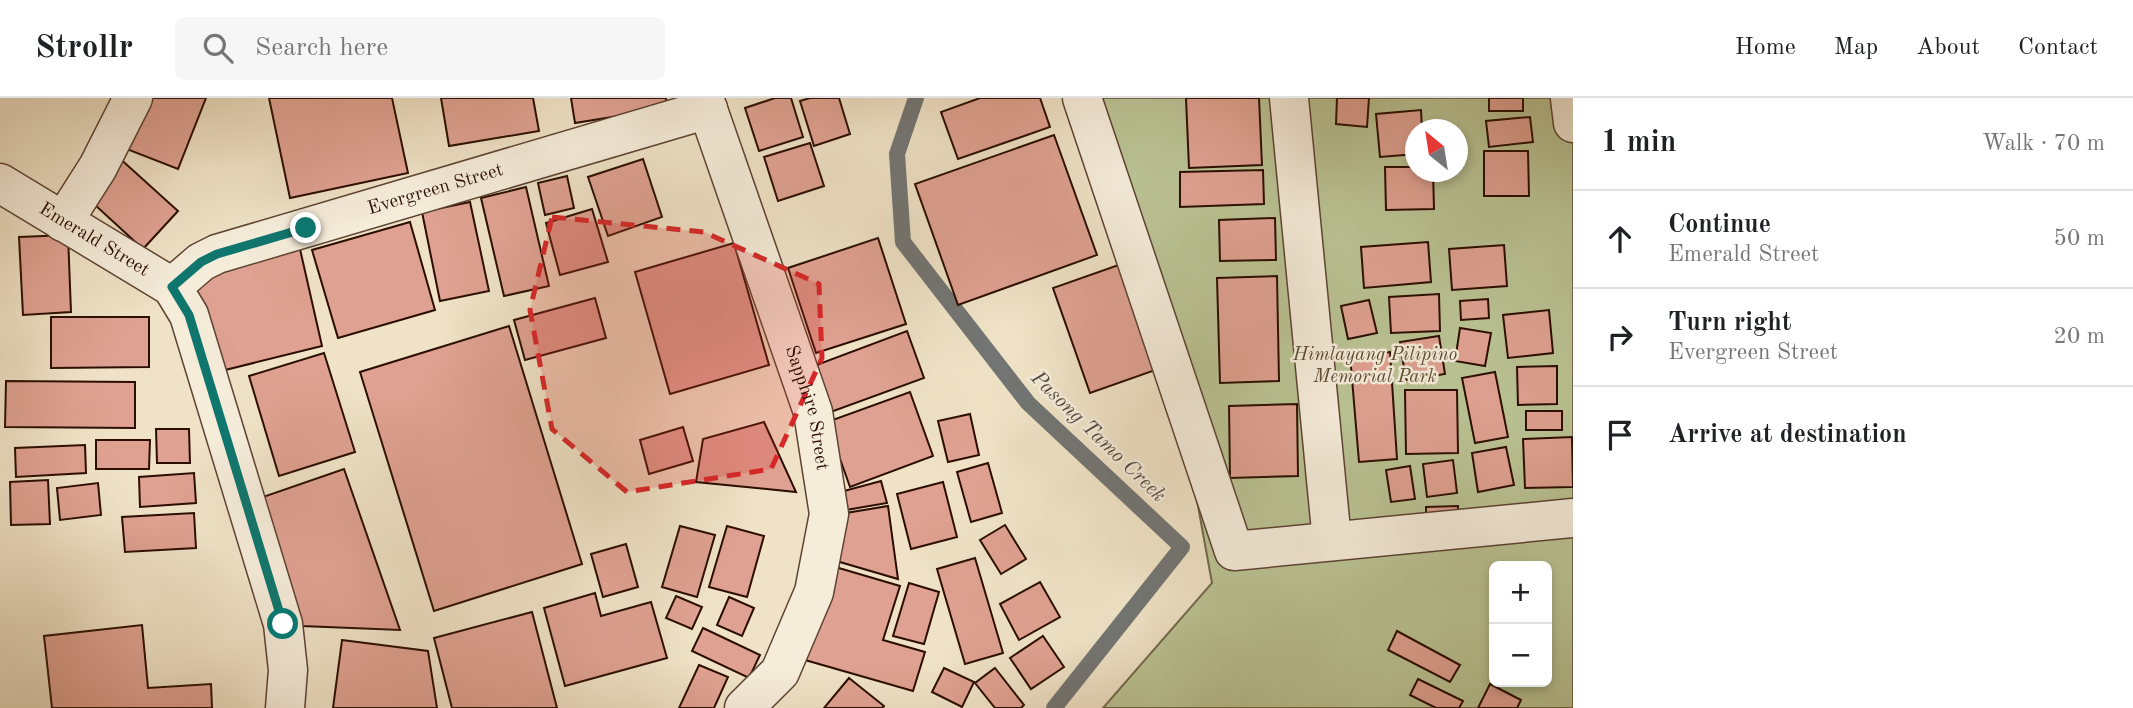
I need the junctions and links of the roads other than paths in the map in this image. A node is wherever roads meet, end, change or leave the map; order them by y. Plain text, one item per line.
1 (133, 98) edge
2 (1082, 98) edge
3 (1289, 98) edge
4 (1570, 98) edge
5 (706, 104) edge
6 (1573, 123) edge
7 (0, 183) edge
8 (63, 222) junction
9 (172, 287) junction
10 (1573, 517) edge
11 (1332, 541) junction
12 (285, 708) edge
13 (744, 708) edge

1 - 8 street
2 - 11 street
3 - 11 street
4 - 6 street
5 - 9 street, Evergreen Street
5 - 13 street, Sapphire Street
7 - 8 street, Emerald Street
8 - 9 street, Emerald Street
9 - 12 street, Emerald Street
10 - 11 street

